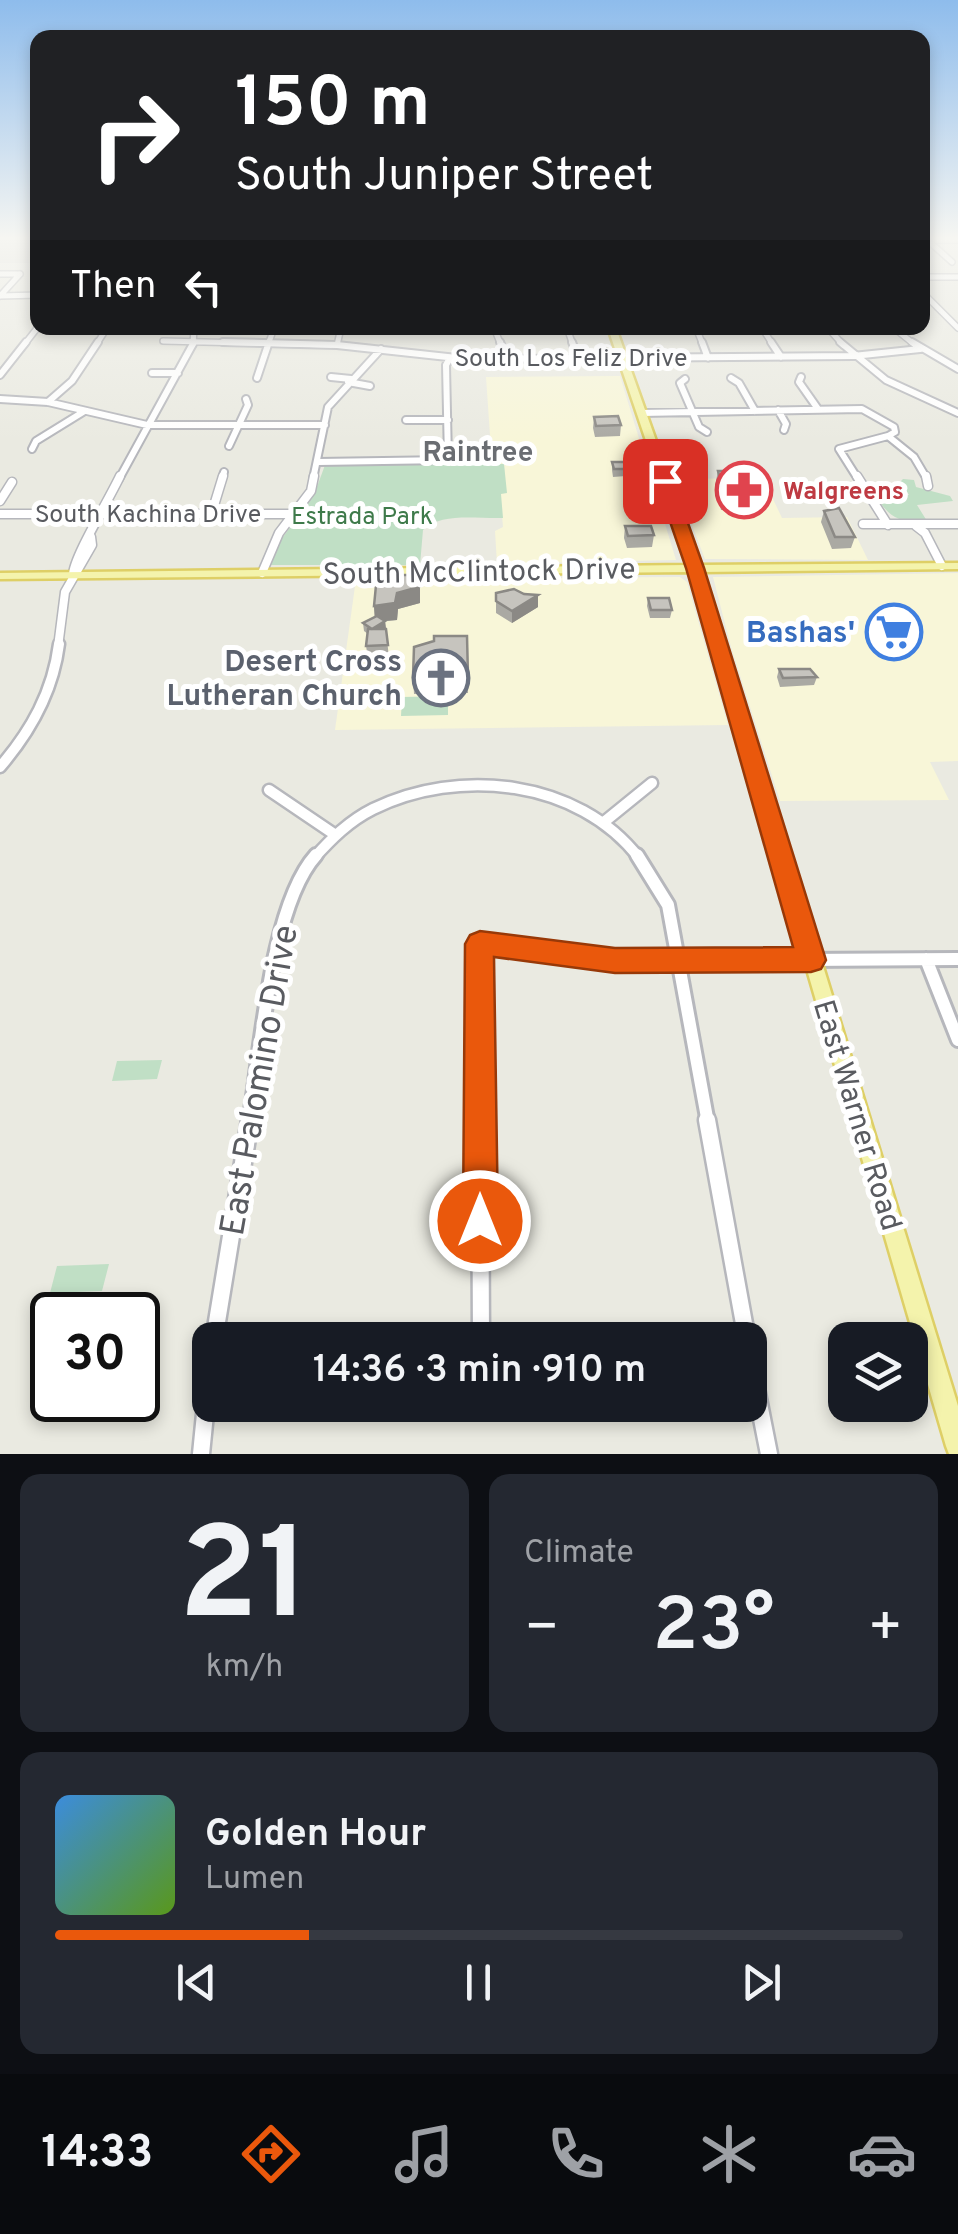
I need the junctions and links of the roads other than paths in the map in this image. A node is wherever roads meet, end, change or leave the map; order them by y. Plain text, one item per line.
1 (935, 305) edge
2 (958, 328) edge
3 (32, 335) edge
4 (102, 335) edge
5 (194, 335) edge
6 (272, 335) edge
7 (339, 335) edge
8 (497, 335) edge
9 (569, 335) edge
10 (615, 335) edge
11 (699, 335) edge
12 (766, 335) edge
13 (834, 335) edge
14 (903, 335) edge
15 (163, 341) dead end
16 (194, 343) junction
17 (337, 344) junction
18 (269, 345) junction
19 (920, 348) junction
20 (382, 349) junction
21 (853, 356) junction
22 (780, 357) junction
23 (450, 358) junction
24 (578, 358) junction
25 (623, 358) junction
26 (708, 358) junction
27 (507, 359) junction
28 (958, 366) edge
29 (152, 373) dead end
30 (178, 373) junction
31 (0, 375) edge
32 (331, 376) dead end
33 (802, 377) dead end
34 (257, 378) dead end
35 (731, 378) dead end
36 (685, 379) dead end
37 (350, 381) junction
38 (370, 386) dead end
39 (246, 399) dead end
40 (0, 400) edge
41 (48, 402) junction
42 (818, 409) junction
43 (778, 410) junction
44 (755, 411) junction
45 (83, 412) junction
46 (693, 412) junction
47 (641, 413) junction
48 (958, 413) edge
49 (406, 420) dead end
50 (448, 420) junction
51 (325, 425) junction
52 (147, 426) junction
53 (240, 426) junction
54 (784, 430) dead end
55 (707, 432) dead end
56 (888, 436) junction
57 (838, 438) dead end
58 (230, 446) dead end
59 (850, 446) junction
60 (32, 449) dead end
61 (318, 462) junction
62 (224, 472) dead end
63 (12, 482) dead end
64 (928, 486) dead end
65 (0, 501) edge
66 (212, 512) junction
67 (102, 513) junction
68 (0, 514) edge
69 (296, 514) junction
70 (863, 524) dead end
71 (958, 524) edge
72 (915, 525) junction
73 (888, 526) junction
74 (942, 566) junction
75 (958, 566) edge
76 (695, 568) junction
77 (262, 573) junction
78 (0, 576) edge
79 (73, 576) junction
80 (0, 766) edge
81 (652, 783) dead end
82 (269, 790) dead end
83 (604, 822) junction
84 (334, 834) junction
85 (926, 959) junction
86 (958, 959) edge
87 (677, 960) junction
88 (811, 960) junction
89 (958, 1040) edge
90 (217, 1322) edge
91 (481, 1322) edge
92 (744, 1322) edge
93 (204, 1422) edge
94 (763, 1422) edge
95 (958, 1446) edge
96 (201, 1454) edge
97 (769, 1454) edge

1 - 2 street
3 - 31 street
4 - 41 street
5 - 16 street
6 - 18 street
7 - 17 street
8 - 27 street
9 - 24 street
10 - 25 main road, East Warner Road
11 - 26 street
12 - 22 street
13 - 21 street
14 - 19 street
15 - 16 street, South Los Feliz Drive
16 - 18 street, South Los Feliz Drive
16 - 30 street
17 - 18 street, South Los Feliz Drive
17 - 20 street, South Los Feliz Drive
18 - 34 street
19 - 21 street, South Los Feliz Drive
19 - 28 street
20 - 23 street, South Los Feliz Drive
20 - 37 street
21 - 22 street, South Los Feliz Drive
21 - 48 street
22 - 26 street, South Los Feliz Drive
23 - 27 street, South Los Feliz Drive
23 - 50 street
24 - 25 street, South Los Feliz Drive
24 - 27 street, South Los Feliz Drive
25 - 26 street, South Los Feliz Drive
25 - 47 main road, East Warner Road
29 - 30 street
30 - 52 street
32 - 37 street
33 - 42 street
35 - 44 street
36 - 46 street
37 - 38 street
37 - 51 street
39 - 53 street
40 - 41 street
41 - 45 street
42 - 43 street
42 - 56 street
43 - 44 street
43 - 54 street
44 - 46 street
45 - 52 street
45 - 60 street
46 - 47 street
46 - 55 street
47 - 76 main road, East Warner Road
49 - 50 street
50 - 61 street
51 - 53 street
51 - 61 street
52 - 53 street
52 - 67 street
53 - 58 street
56 - 59 street
56 - 64 street
57 - 59 street
59 - 73 street
61 - 69 street
62 - 66 street
63 - 65 street
66 - 67 street, South Kachina Drive
66 - 69 street, South Kachina Drive
67 - 68 street, South Kachina Drive
67 - 79 street
69 - 77 street
70 - 73 street
71 - 72 street
72 - 73 street
72 - 74 street
74 - 75 main road, South McClintock Drive
74 - 76 main road, South McClintock Drive
76 - 77 main road, South McClintock Drive
76 - 88 main road, East Warner Road
77 - 79 main road, South McClintock Drive
78 - 79 main road, South McClintock Drive
79 - 80 street
81 - 83 street
82 - 84 street
83 - 84 street, East Palomino Drive
83 - 87 street, East Palomino Drive
84 - 90 street, East Palomino Drive
85 - 86 street
85 - 88 street
85 - 89 street
87 - 88 street
87 - 91 street
87 - 92 street, East Palomino Drive
88 - 95 main road, East Warner Road
93 - 96 street
94 - 97 street

